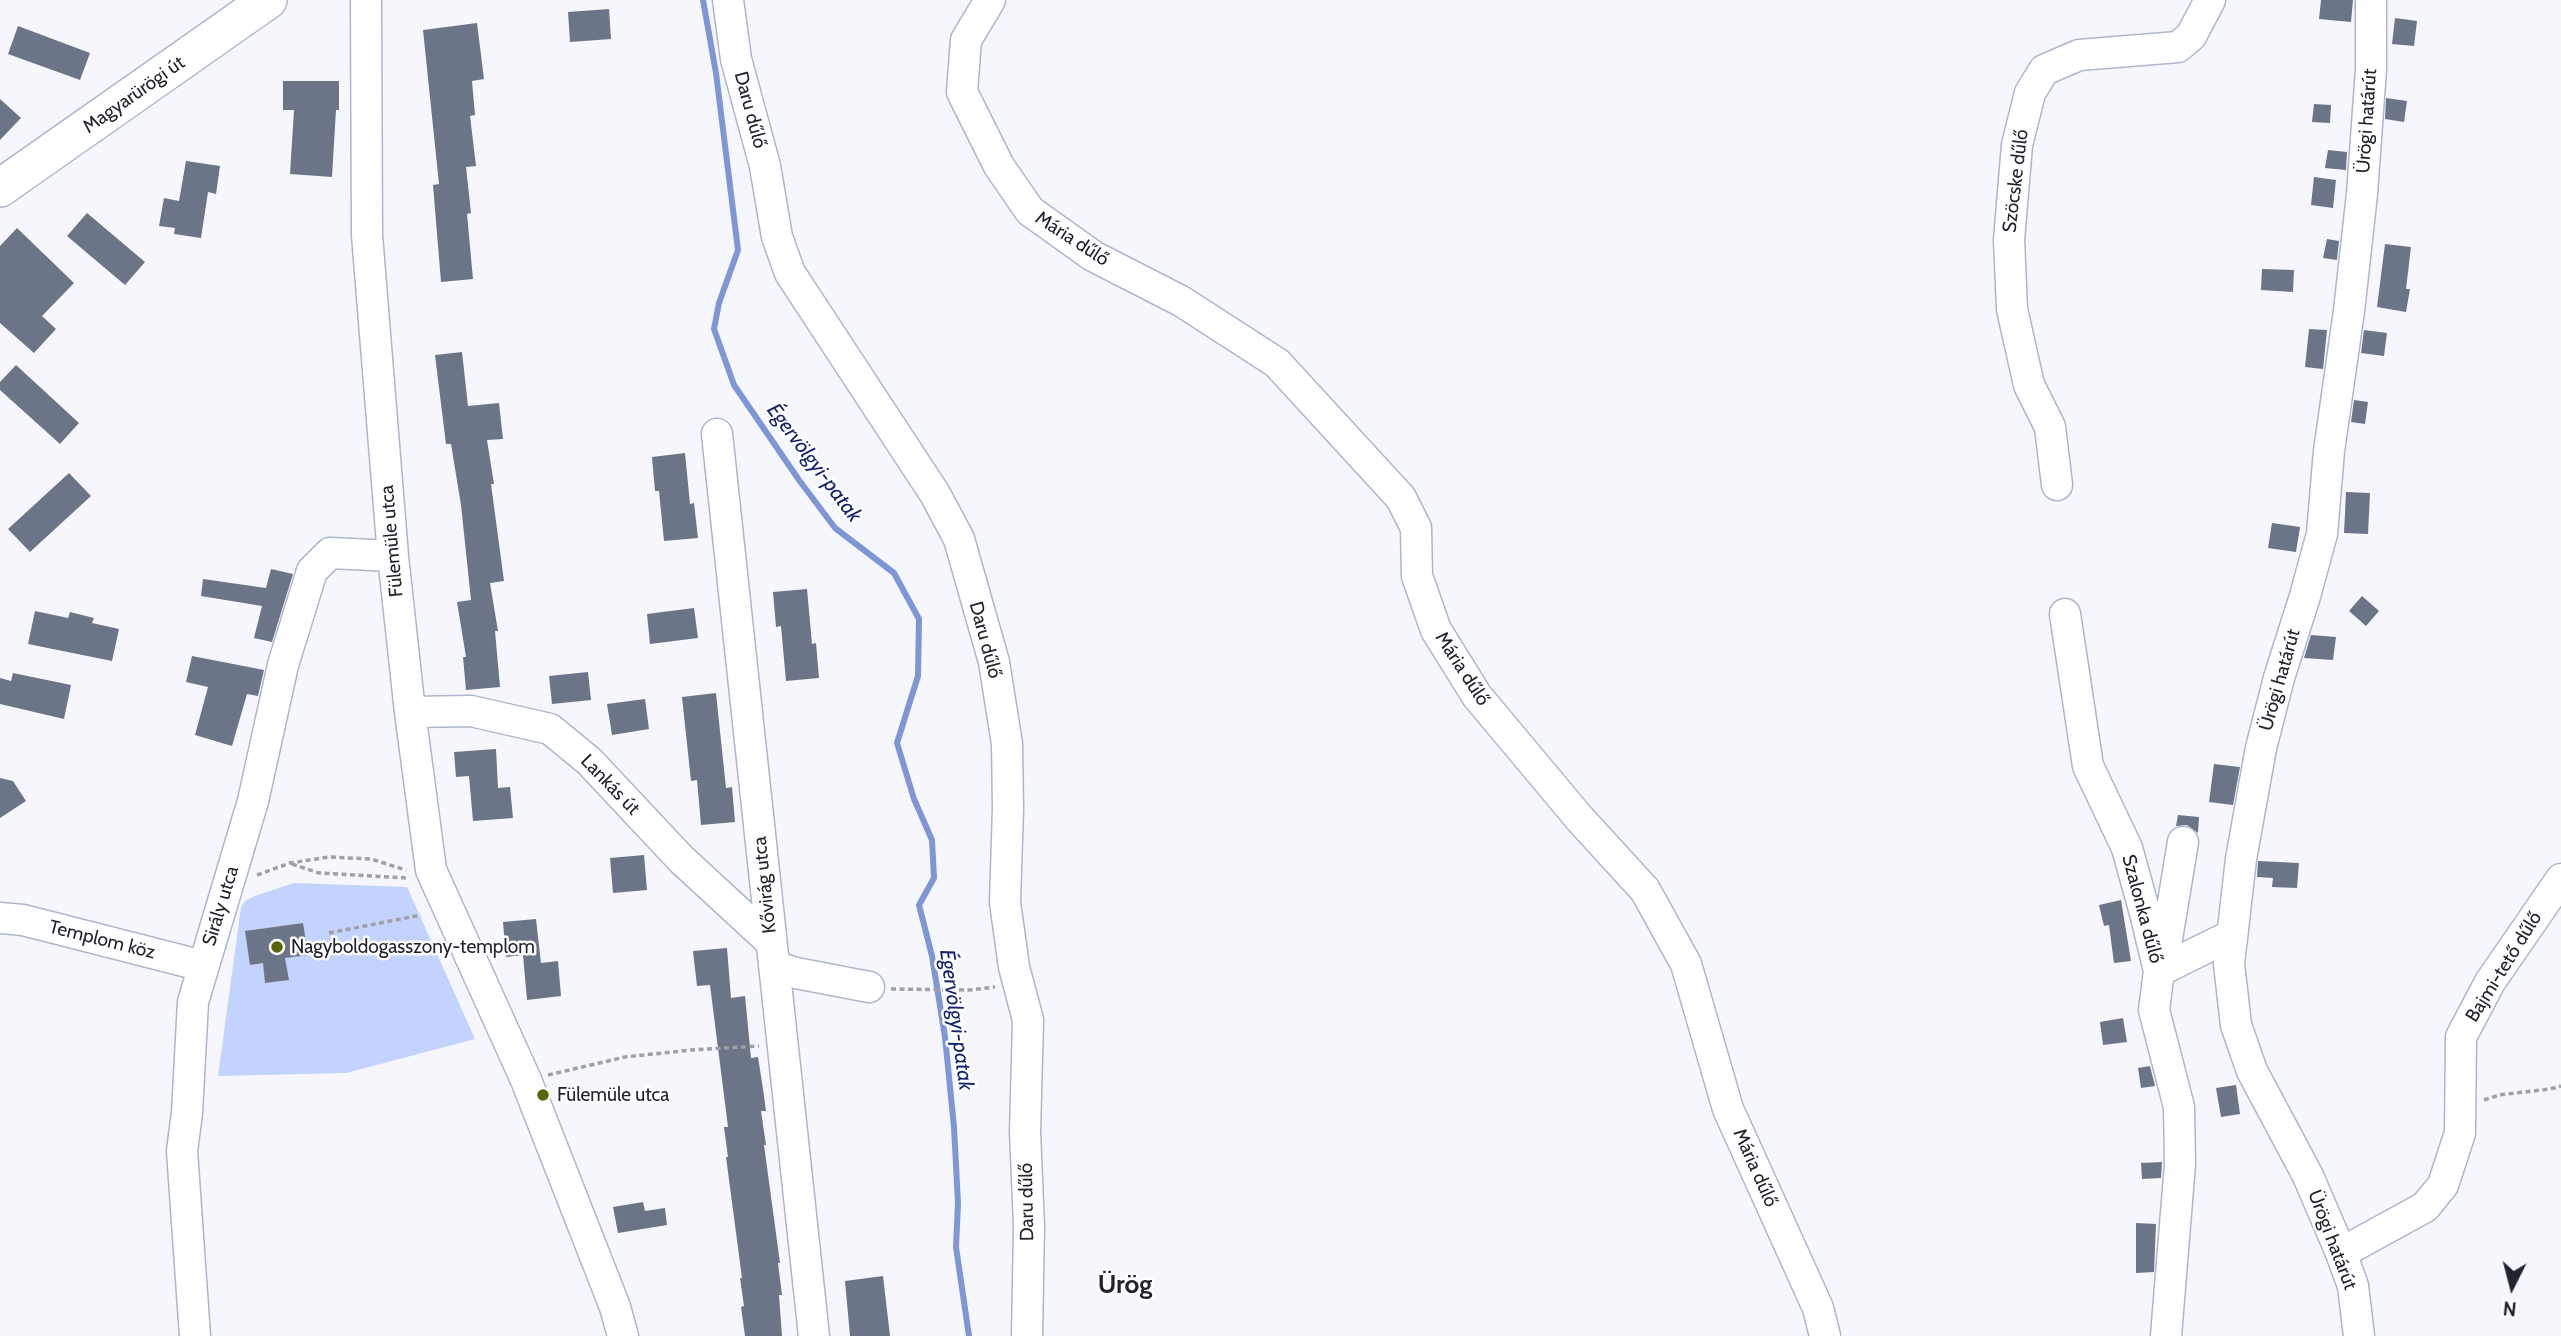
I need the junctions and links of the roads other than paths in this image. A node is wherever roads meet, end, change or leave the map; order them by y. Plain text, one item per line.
1 (268, 0) edge
2 (366, 0) edge
3 (728, 0) edge
4 (990, 0) edge
5 (2210, 0) edge
6 (2371, 0) edge
7 (0, 188) edge
8 (717, 435) dead end
9 (2057, 485) dead end
10 (393, 556) junction
11 (2065, 614) dead end
12 (410, 712) junction
13 (2251, 804) junction
14 (2183, 842) dead end
15 (2261, 849) dead end
16 (2561, 879) edge
17 (0, 918) edge
18 (2232, 935) junction
19 (773, 954) junction
20 (203, 965) junction
21 (2159, 971) junction
22 (869, 987) road end
23 (2341, 1253) junction
24 (195, 1336) edge
25 (623, 1336) edge
26 (814, 1336) edge
27 (1027, 1336) edge
28 (1825, 1336) edge
29 (2166, 1336) edge
30 (2359, 1336) edge

1 - 7 main road, Magyarürögi út
2 - 10 street, Fülemüle utca
3 - 27 street, Daru dűlő
4 - 28 street, Mária dűlő
5 - 9 street, Szöcske dűlő
6 - 13 street, Ürögi határút
8 - 19 street, Kővirág utca
10 - 12 street, Fülemüle utca
10 - 20 street, Sirály utca
11 - 21 street, Szalonka dűlő
12 - 19 street, Lankás út
12 - 25 street, Fülemüle utca
13 - 15 street
13 - 18 street, Ürögi határút
14 - 21 street
16 - 23 street, Bajmi-tető dűlő
17 - 20 street, Templom köz
18 - 21 street
18 - 23 street, Ürögi határút
19 - 22 street
19 - 26 street, Kővirág utca
20 - 24 street, Sirály utca
21 - 29 street, Szalonka dűlő
23 - 30 street, Ürögi határút

